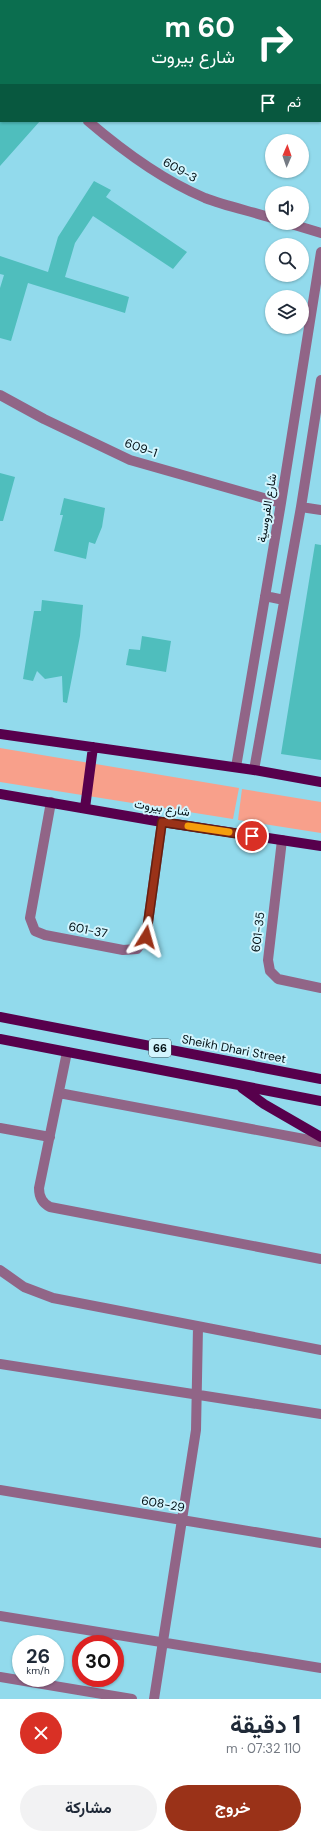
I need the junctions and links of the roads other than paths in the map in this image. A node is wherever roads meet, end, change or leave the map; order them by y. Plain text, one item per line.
1 (89, 122) edge
2 (265, 216) edge
3 (309, 229) edge
4 (321, 233) edge
5 (321, 252) edge
6 (321, 380) edge
7 (0, 395) edge
8 (281, 503) junction
9 (301, 507) junction
10 (321, 510) edge
11 (265, 596) junction
12 (284, 600) junction
13 (0, 734) edge
14 (93, 747) junction
15 (236, 767) junction
16 (254, 770) junction
17 (321, 782) edge
18 (0, 794) edge
19 (51, 802) junction
20 (85, 808) junction
21 (162, 822) junction
22 (282, 840) junction
23 (321, 846) edge
24 (321, 988) edge
25 (0, 1018) edge
26 (0, 1039) edge
27 (67, 1052) junction
28 (321, 1079) edge
29 (238, 1085) junction
30 (59, 1093) junction
31 (321, 1101) edge
32 (0, 1128) edge
33 (50, 1137) junction
34 (321, 1137) edge
35 (321, 1142) edge
36 (321, 1259) edge
37 (0, 1270) edge
38 (198, 1327) junction
39 (321, 1350) edge
40 (0, 1364) edge
41 (198, 1394) junction
42 (321, 1414) edge
43 (0, 1490) edge
44 (182, 1521) junction
45 (321, 1542) edge
46 (0, 1616) edge
47 (163, 1642) junction
48 (321, 1668) edge
49 (0, 1678) edge
50 (132, 1699) edge
51 (154, 1699) edge

1 - 2 street, 609-3
3 - 4 street
5 - 8 street, شارع الفروسية
6 - 9 street
7 - 8 street, 609-1
8 - 11 street, شارع الفروسية
9 - 10 street
9 - 12 street
11 - 12 street
11 - 15 street, شارع الفروسية
12 - 16 street
13 - 14 main road
14 - 15 main road
14 - 20 main road
15 - 16 main road
16 - 17 main road
18 - 19 main road, شارع بيروت
19 - 20 main road, شارع بيروت
19 - 21 street, 601-37
20 - 21 main road, شارع بيروت
21 - 22 main road, شارع بيروت
22 - 23 main road, شارع بيروت
22 - 24 street, 601-35
25 - 28 main road, Sheikh Dhari Street / 66
26 - 27 main road, 66
27 - 29 main road, 66
27 - 30 street
29 - 31 main road, 66
29 - 34 main road
30 - 33 street
30 - 35 street
32 - 33 street
33 - 36 street
37 - 38 street
38 - 39 street
38 - 41 street
40 - 41 street
41 - 42 street
41 - 44 street
43 - 44 street, 608-29
44 - 45 street, 608-29
44 - 47 street
46 - 47 street
47 - 48 street
47 - 51 street
49 - 50 street

